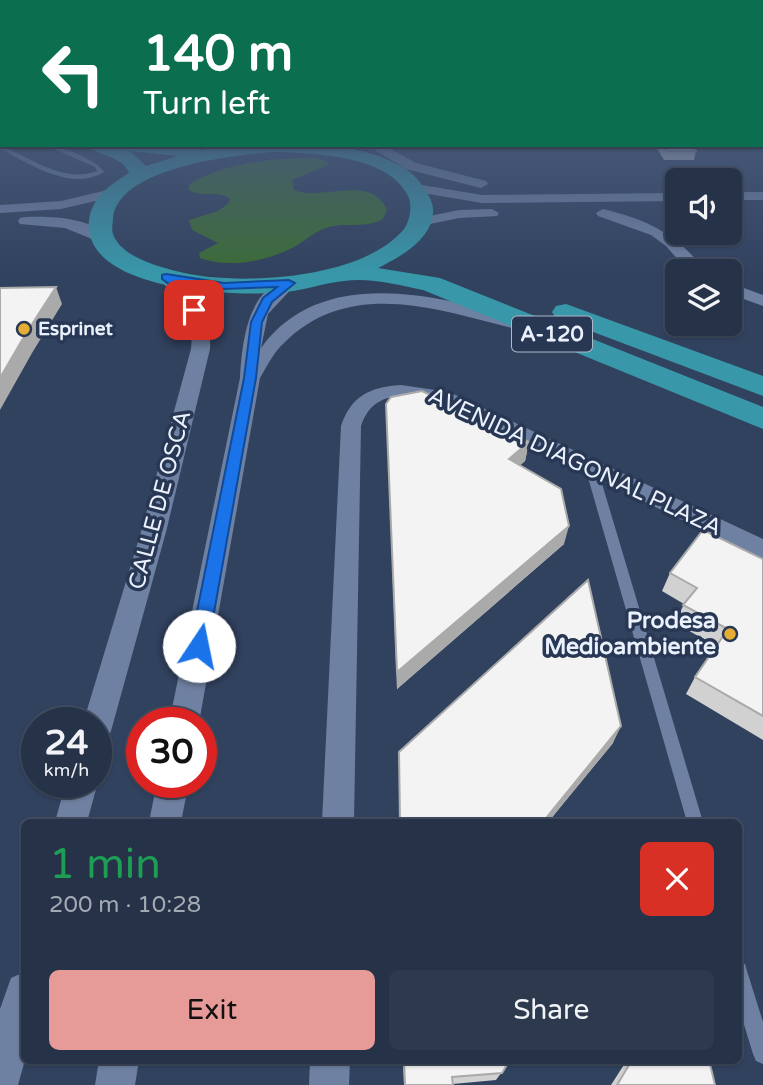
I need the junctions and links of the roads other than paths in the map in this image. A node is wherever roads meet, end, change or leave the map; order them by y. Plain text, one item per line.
1 (61, 174) edge
2 (96, 174) edge
3 (146, 174) edge
4 (398, 174) edge
5 (438, 174) edge
6 (140, 176) joint
7 (416, 188) junction
8 (116, 192) junction
9 (742, 196) edge
10 (763, 196) edge
11 (568, 197) junction
12 (665, 197) edge
13 (0, 209) edge
14 (603, 213) junction
15 (665, 213) dead end
16 (0, 223) edge
17 (415, 229) junction
18 (665, 235) edge
19 (102, 238) junction
20 (336, 274) junction
21 (166, 277) junction
22 (289, 283) junction
23 (742, 292) edge
24 (763, 300) edge
25 (573, 343) junction
26 (250, 378) junction
27 (763, 387) edge
28 (763, 419) edge
29 (591, 467) junction
30 (763, 550) edge
31 (103, 707) edge
32 (187, 707) edge
33 (78, 798) edge
34 (170, 798) edge
35 (72, 819) edge
36 (166, 819) edge
37 (338, 819) edge
38 (694, 819) edge
39 (742, 984) edge
40 (21, 1002) edge
41 (763, 1054) edge
42 (118, 1064) edge
43 (330, 1064) edge
44 (0, 1080) edge
45 (115, 1085) edge
46 (329, 1085) edge

1 - 2 lane
3 - 6 main road
4 - 7 main road
5 - 11 street
6 - 8 main road
7 - 11 street
7 - 17 main road
8 - 13 street
8 - 19 main road
9 - 10 street
11 - 12 street
14 - 15 street
14 - 17 street
14 - 18 street
16 - 19 street
17 - 20 main road, A-120
17 - 27 main road, A-120
19 - 21 main road, A-120
20 - 22 main road, A-120
20 - 25 main road, A-120
21 - 22 main road, A-120
21 - 31 street, CALLE DE OSCA
22 - 26 street
23 - 24 street
25 - 26 street
25 - 28 main road, A-120
26 - 32 street
29 - 30 street, AVENIDA DIAGONAL PLAZA
29 - 37 street, AVENIDA DIAGONAL PLAZA
29 - 38 lane
33 - 35 street
34 - 36 street
39 - 41 lane
40 - 44 street
42 - 45 street
43 - 46 street

